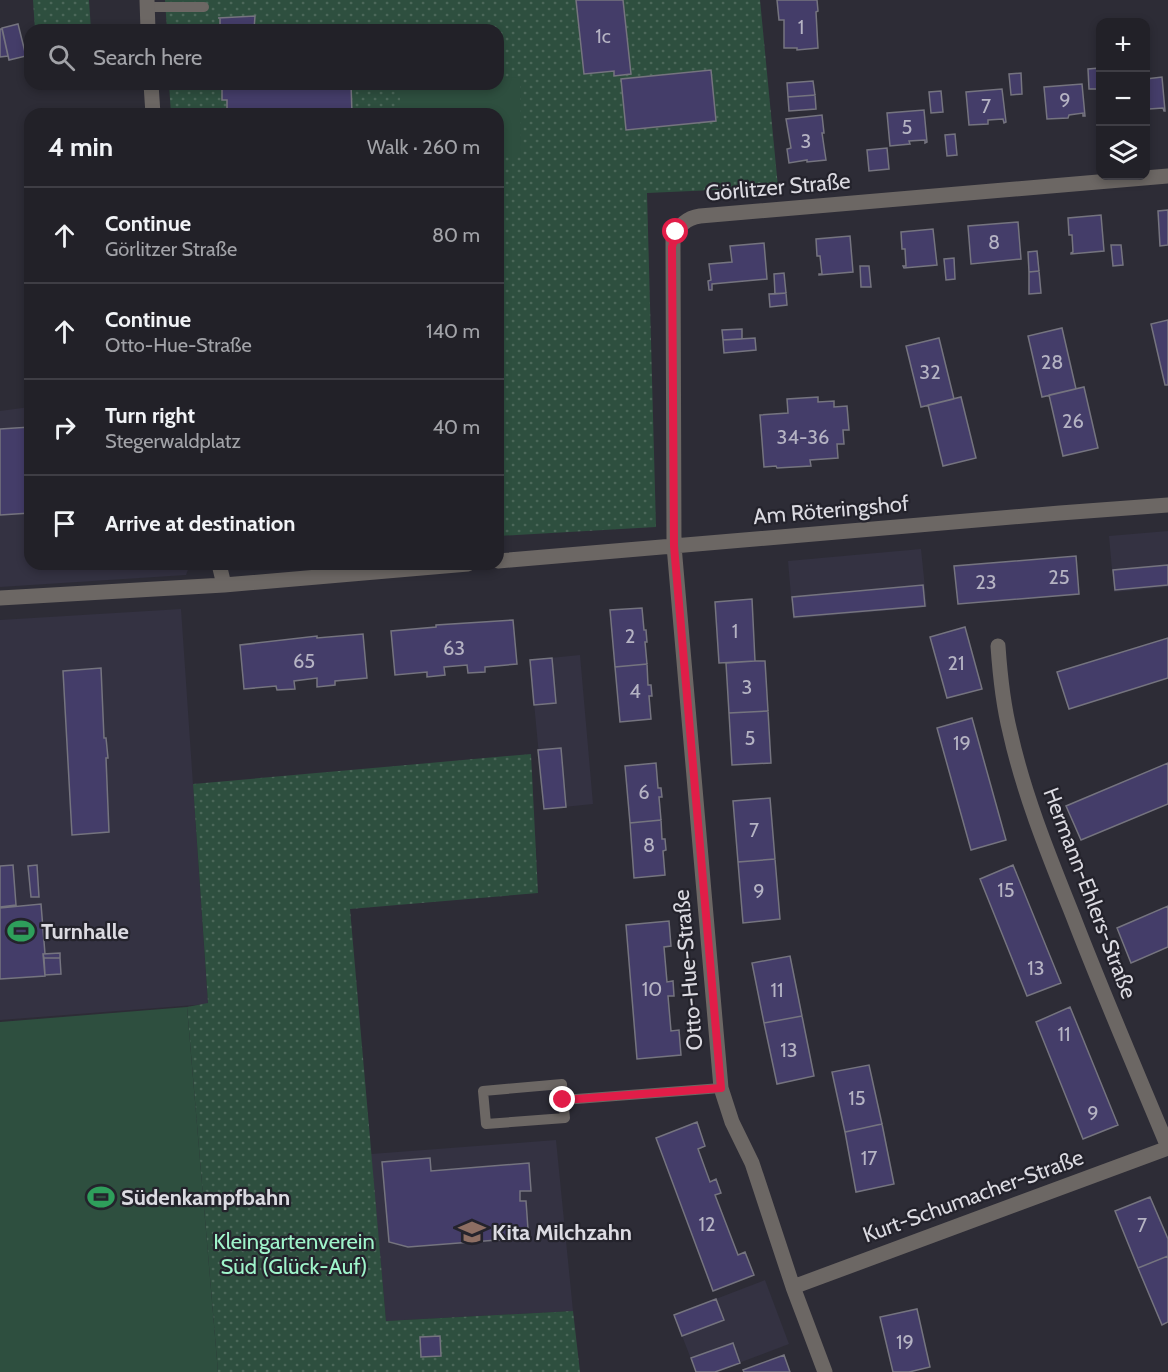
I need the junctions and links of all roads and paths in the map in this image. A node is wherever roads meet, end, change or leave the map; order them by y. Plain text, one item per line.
1 (147, 4) edge
2 (204, 7) dead end
3 (148, 24) edge
4 (151, 90) edge
5 (153, 108) edge
6 (1168, 176) edge
7 (1168, 505) edge
8 (674, 546) junction
9 (504, 560) edge
10 (220, 570) edge
11 (398, 570) edge
12 (224, 585) junction
13 (0, 598) edge
14 (998, 646) dead end
15 (721, 1088) junction
16 (563, 1100) junction
17 (1168, 1148) edge
18 (793, 1287) junction
19 (825, 1372) edge

1 - 2 lane
1 - 3 street
4 - 5 street
6 - 8 street, Görlitzer Straße
7 - 8 street, Am Röteringshof
8 - 9 street, Am Röteringshof
8 - 15 street, Otto-Hue-Straße
10 - 12 street
11 - 12 street
12 - 13 street
14 - 17 street, Hermann-Ehlers-Straße
15 - 16 lane
15 - 18 street, Otto-Hue-Straße
16 - 16 lane
17 - 18 street, Kurt-Schumacher-Straße
18 - 19 street, Otto-Hue-Straße

